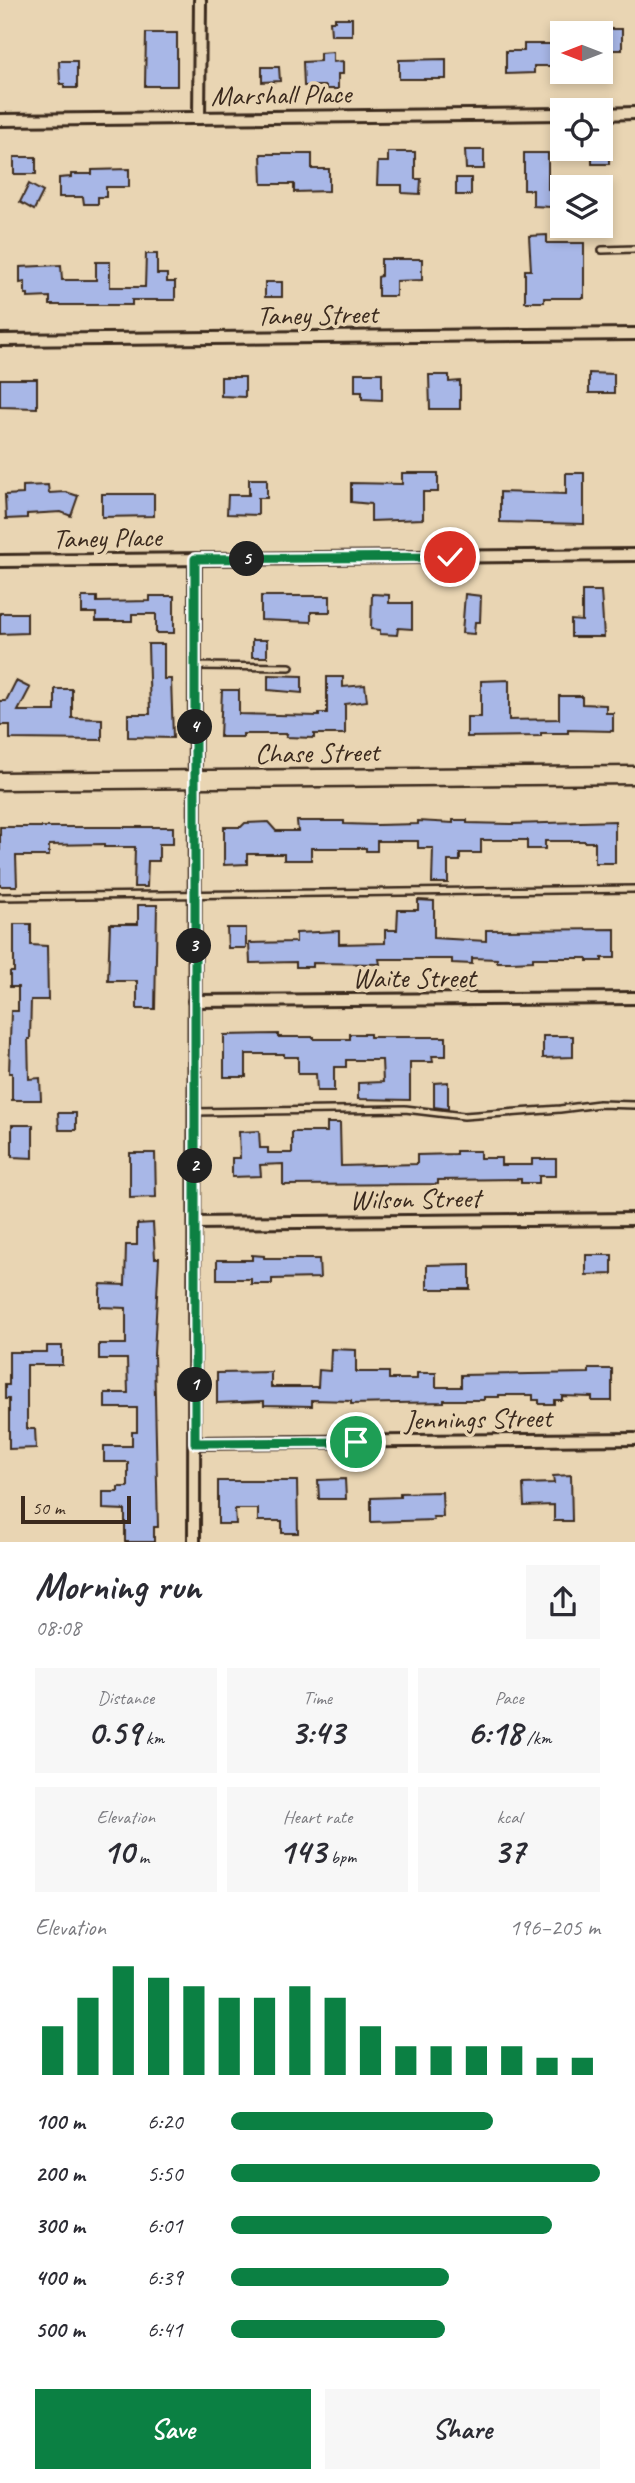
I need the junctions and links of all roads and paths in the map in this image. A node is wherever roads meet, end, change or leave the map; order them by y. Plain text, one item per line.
1 (200, 0) edge
2 (635, 113) edge
3 (550, 114) edge
4 (613, 114) edge
5 (199, 118) junction
6 (0, 120) edge
7 (635, 249) edge
8 (602, 250) dead end
9 (635, 334) edge
10 (0, 340) edge
11 (635, 555) edge
12 (195, 559) junction
13 (0, 561) edge
14 (195, 666) junction
15 (290, 667) dead end
16 (635, 775) edge
17 (194, 779) junction
18 (0, 781) edge
19 (635, 890) edge
20 (194, 895) junction
21 (0, 897) edge
22 (635, 998) edge
23 (194, 1001) junction
24 (635, 1105) edge
25 (194, 1112) junction
26 (635, 1219) edge
27 (195, 1223) junction
28 (635, 1439) edge
29 (195, 1443) junction
30 (194, 1542) edge

1 - 5 street
2 - 4 street
3 - 5 street, Marshall Place
5 - 6 street, Marshall Place
7 - 8 lane
9 - 10 street, Taney Street
11 - 12 street, Taney Place
12 - 13 street, Taney Place
12 - 14 street
14 - 15 lane
14 - 17 street
16 - 17 street, Chase Street
17 - 18 street, Chase Street
17 - 20 street
19 - 20 lane
20 - 21 lane
20 - 23 street
22 - 23 street, Waite Street
23 - 25 street
24 - 25 lane
25 - 27 street
26 - 27 street, Wilson Street
27 - 29 street
28 - 29 street, Jennings Street
29 - 30 street

